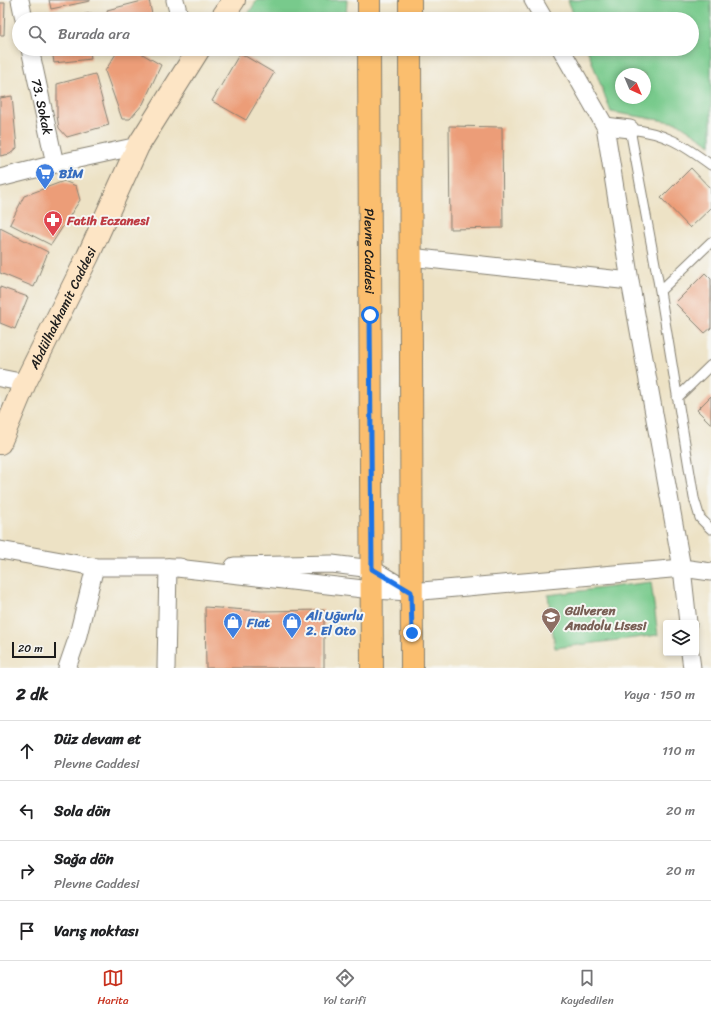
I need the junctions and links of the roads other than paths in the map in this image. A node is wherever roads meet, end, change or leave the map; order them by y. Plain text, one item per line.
1 (20, 0) edge
2 (176, 0) edge
3 (234, 0) edge
4 (368, 0) edge
5 (410, 0) edge
6 (533, 0) edge
7 (23, 12) edge
8 (179, 12) edge
9 (226, 12) edge
10 (369, 12) edge
11 (410, 12) edge
12 (540, 12) edge
13 (32, 56) edge
14 (191, 56) edge
15 (369, 56) edge
16 (410, 56) edge
17 (565, 56) edge
18 (605, 126) junction
19 (630, 129) junction
20 (138, 146) junction
21 (55, 164) junction
22 (711, 165) edge
23 (0, 178) edge
24 (711, 242) edge
25 (410, 257) junction
26 (630, 281) junction
27 (660, 291) junction
28 (711, 365) edge
29 (0, 378) edge
30 (26, 383) junction
31 (677, 398) junction
32 (0, 443) edge
33 (711, 529) edge
34 (0, 550) edge
35 (168, 567) junction
36 (95, 568) junction
37 (682, 568) junction
38 (711, 572) edge
39 (372, 579) junction
40 (411, 592) junction
41 (688, 620) edge
42 (690, 656) edge
43 (67, 668) edge
44 (166, 668) edge
45 (372, 668) edge
46 (412, 668) edge
47 (692, 668) edge

1 - 7 street
2 - 8 street
3 - 9 main road
4 - 10 main road
5 - 11 main road
6 - 12 street
13 - 21 street, 73. Sokak
14 - 20 main road, Abdülhakhamit Caddesi
15 - 39 main road, Plevne Caddesi
16 - 25 main road
17 - 18 street
18 - 19 street
18 - 26 street
19 - 22 lane
19 - 27 lane
20 - 21 street
20 - 30 main road, Abdülhakhamit Caddesi
21 - 23 street
24 - 27 lane
25 - 26 street
25 - 40 main road
26 - 37 street
27 - 31 lane
28 - 31 lane
29 - 30 street
30 - 32 main road, Abdülhakhamit Caddesi
31 - 33 lane
34 - 36 street
35 - 36 street
35 - 39 street
35 - 44 street
36 - 43 street
37 - 38 street
37 - 40 street
37 - 41 street
39 - 40 street
39 - 45 main road, Plevne Caddesi
40 - 46 main road
42 - 47 street

